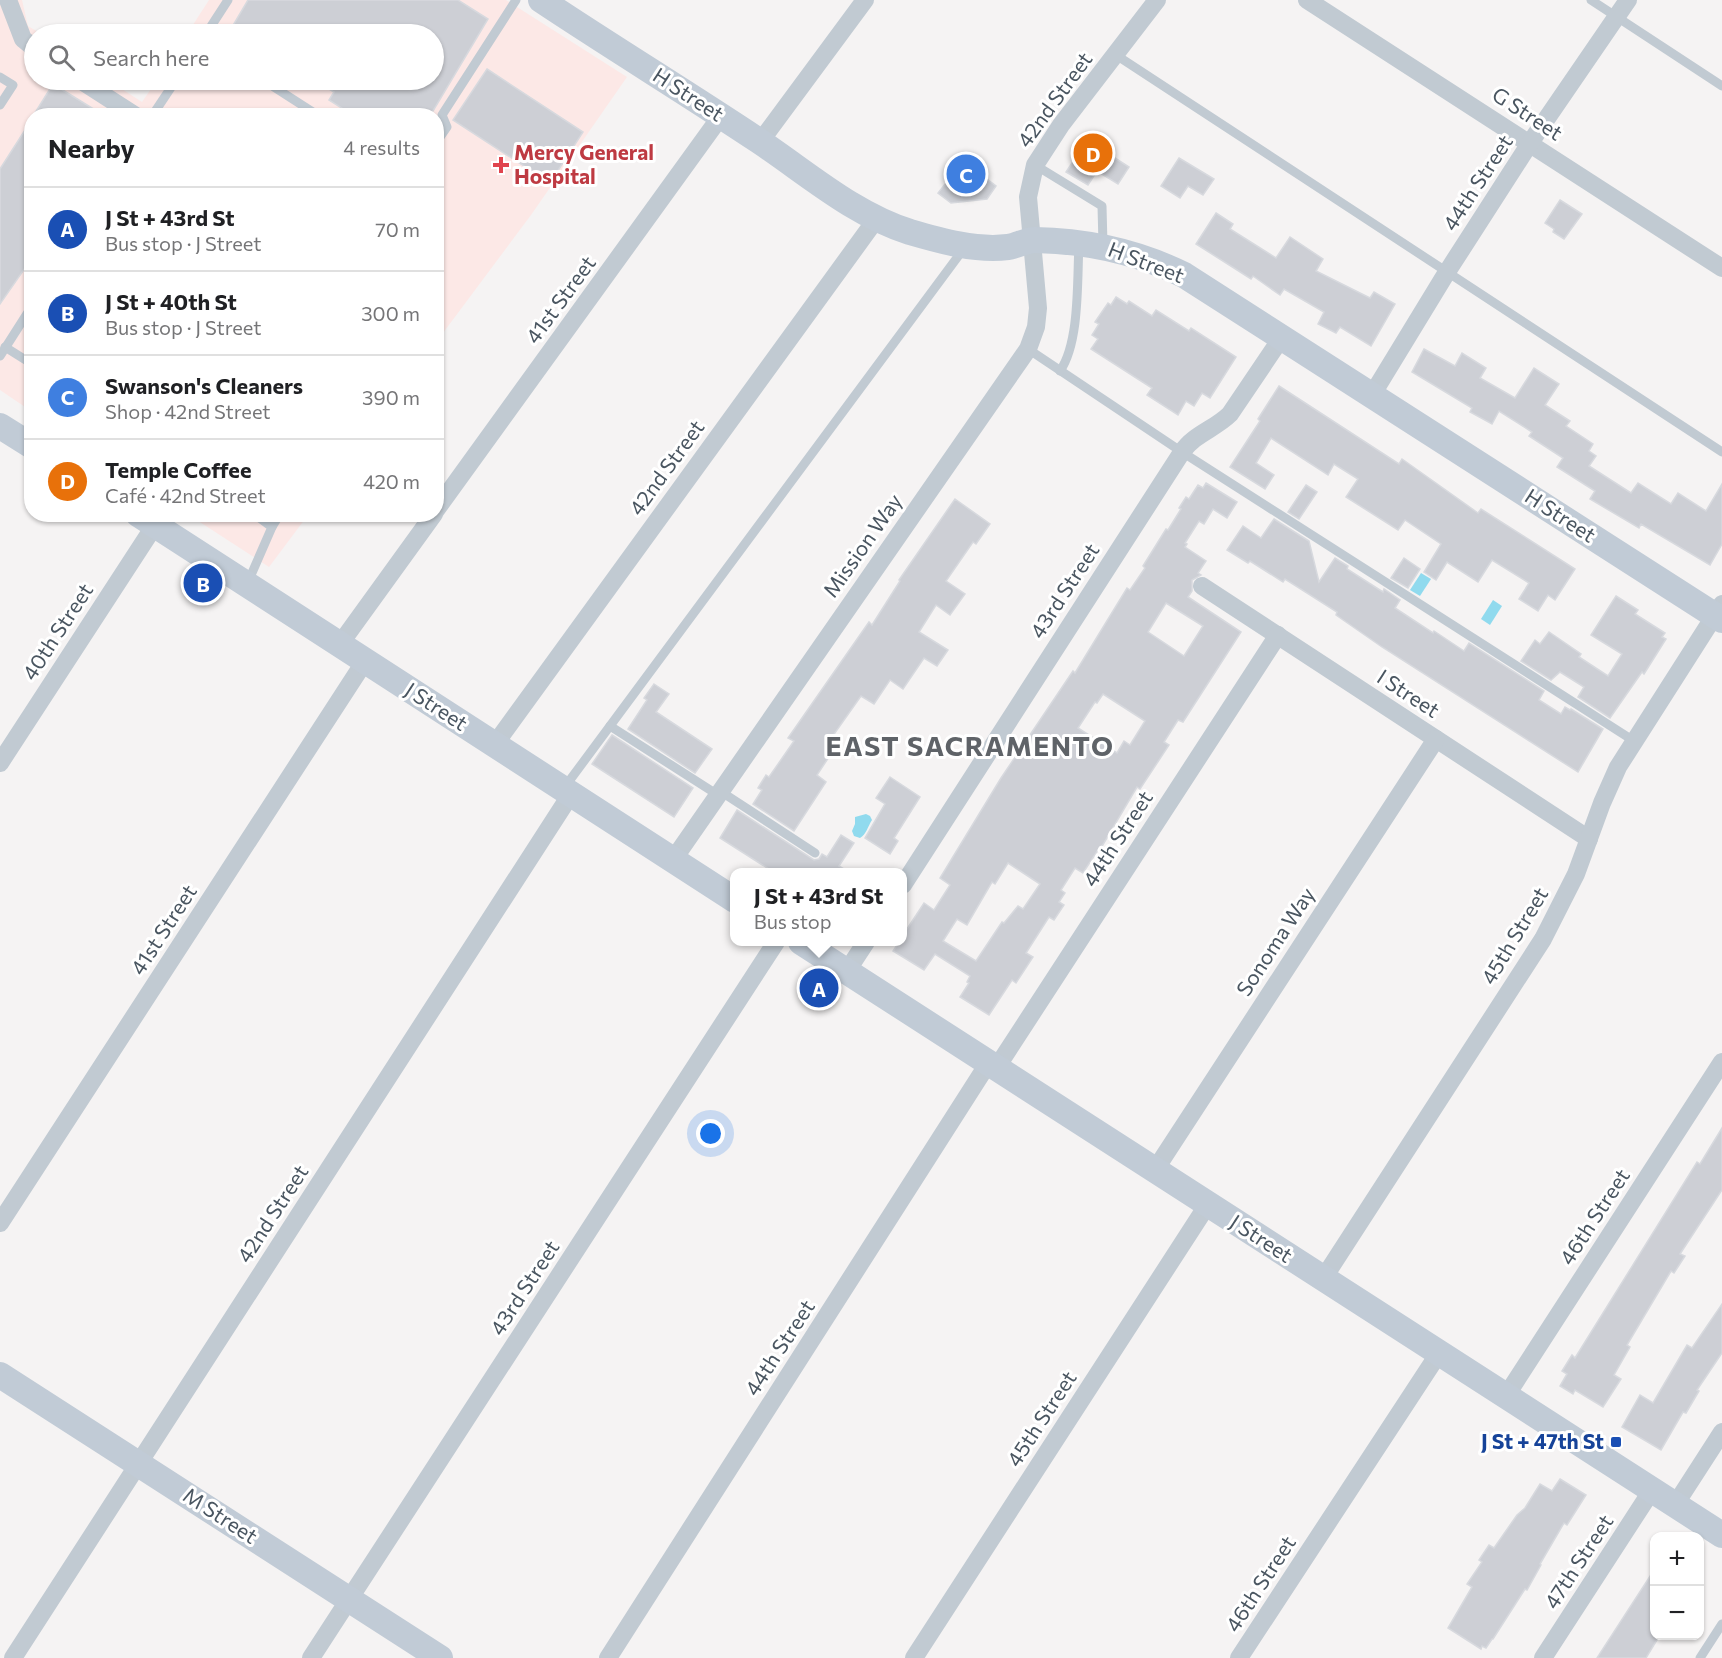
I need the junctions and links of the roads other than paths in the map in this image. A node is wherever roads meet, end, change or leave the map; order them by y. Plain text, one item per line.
1 (8, 0) edge
2 (228, 0) edge
3 (516, 0) edge
4 (865, 0) edge
5 (1157, 0) edge
6 (1307, 0) edge
7 (1591, 0) edge
8 (1628, 0) edge
9 (544, 1) edge
10 (1618, 17) junction
11 (212, 24) edge
12 (24, 40) edge
13 (1116, 55) junction
14 (0, 76) edge
15 (1722, 86) edge
16 (96, 90) edge
17 (169, 90) edge
18 (279, 90) edge
19 (0, 105) edge
20 (124, 108) edge
21 (157, 108) edge
22 (307, 108) edge
23 (444, 112) edge
24 (721, 116) junction
25 (760, 142) junction
26 (1530, 143) junction
27 (1035, 165) junction
28 (877, 218) junction
29 (1031, 240) junction
30 (1091, 244) junction
31 (966, 245) junction
32 (1722, 268) edge
33 (1447, 272) junction
34 (24, 319) edge
35 (1282, 337) junction
36 (1028, 349) junction
37 (3, 352) edge
38 (24, 361) edge
39 (1060, 371) junction
40 (1372, 395) junction
41 (0, 426) edge
42 (24, 441) edge
43 (1182, 452) junction
44 (1722, 452) edge
45 (444, 499) edge
46 (145, 522) edge
47 (149, 522) edge
48 (265, 522) edge
49 (275, 522) edge
50 (428, 522) edge
51 (272, 527) junction
52 (247, 585) junction
53 (1202, 586) dead end
54 (1720, 613) edge
55 (1278, 635) junction
56 (340, 644) junction
57 (365, 661) junction
58 (609, 726) junction
59 (1436, 739) junction
60 (1634, 741) junction
61 (495, 744) junction
62 (0, 763) edge
63 (567, 791) junction
64 (719, 793) junction
65 (1589, 839) junction
66 (815, 853) dead end
67 (673, 860) junction
68 (907, 879) edge
69 (730, 897) edge
70 (773, 946) edge
71 (807, 946) edge
72 (863, 946) edge
73 (847, 971) junction
74 (1722, 1062) edge
75 (993, 1065) junction
76 (1155, 1170) junction
77 (1208, 1204) junction
78 (0, 1223) edge
79 (1323, 1279) junction
80 (1439, 1353) junction
81 (0, 1375) edge
82 (1506, 1396) junction
83 (1722, 1432) edge
84 (138, 1464) junction
85 (1652, 1490) junction
86 (1675, 1505) junction
87 (1722, 1535) edge
88 (350, 1600) junction
89 (1722, 1624) edge
90 (13, 1658) edge
91 (311, 1658) edge
92 (440, 1658) edge
93 (608, 1658) edge
94 (914, 1658) edge
95 (1239, 1658) edge
96 (1543, 1658) edge
97 (1700, 1658) edge

1 - 12 street
2 - 11 lane
3 - 23 lane
4 - 25 street
5 - 13 street, 42nd Street
6 - 26 street, G Street
7 - 10 lane
8 - 10 street, 44th Street
9 - 24 main road, H Street
10 - 15 lane
10 - 26 street, 44th Street
13 - 27 street, 42nd Street
13 - 33 lane
14 - 19 lane
16 - 20 street
17 - 21 lane
18 - 22 lane
24 - 25 main road, H Street
24 - 45 street, 41st Street
25 - 28 main road, H Street
26 - 32 street, G Street
26 - 33 street, 44th Street
27 - 29 street, 42nd Street
27 - 30 lane
28 - 31 main road, H Street
28 - 61 street, 42nd Street
29 - 30 main road, H Street
29 - 31 main road, H Street
29 - 36 street, Mission Way
30 - 35 main road, H Street
30 - 39 lane
31 - 58 lane
33 - 40 street, 44th Street
33 - 44 lane
34 - 37 lane
35 - 40 main road, H Street
35 - 43 street, 43rd Street
36 - 39 lane
36 - 64 street, Mission Way
37 - 38 lane
39 - 43 lane
40 - 54 main road, H Street
41 - 42 main road
43 - 60 lane
43 - 68 street, 43rd Street
46 - 62 street, 40th Street
47 - 52 main road, J Street
48 - 51 lane
49 - 51 lane
50 - 56 street
51 - 52 lane
52 - 56 main road, J Street
53 - 55 street, I Street
54 - 60 street, 45th Street
55 - 59 street, I Street
55 - 75 street, 44th Street
56 - 57 main road, J Street
57 - 61 main road, J Street
57 - 78 street, 41st Street
58 - 63 lane
58 - 64 lane
59 - 65 street, I Street
59 - 76 street, Sonoma Way
60 - 65 street, 45th Street
61 - 63 main road, J Street
63 - 67 main road, J Street
63 - 84 street, 42nd Street
64 - 66 lane
64 - 67 street, Mission Way
65 - 79 street, 45th Street
67 - 69 main road, J Street
70 - 88 street, 43rd Street
71 - 73 main road, J Street
72 - 73 street
73 - 75 main road, J Street
74 - 82 street, 46th Street
75 - 76 main road, J Street
75 - 93 street, 44th Street
76 - 77 main road, J Street
77 - 79 main road, J Street
77 - 94 street, 45th Street
79 - 80 main road, J Street
80 - 82 main road, J Street
80 - 95 street, 46th Street
81 - 84 main road, M Street
82 - 85 main road, J Street
83 - 86 street
84 - 88 main road, M Street
84 - 90 street, 42nd Street
85 - 86 main road, J Street
85 - 96 street, 47th Street
86 - 87 main road, J Street
88 - 91 street, 43rd Street
88 - 92 main road, M Street
89 - 97 lane

